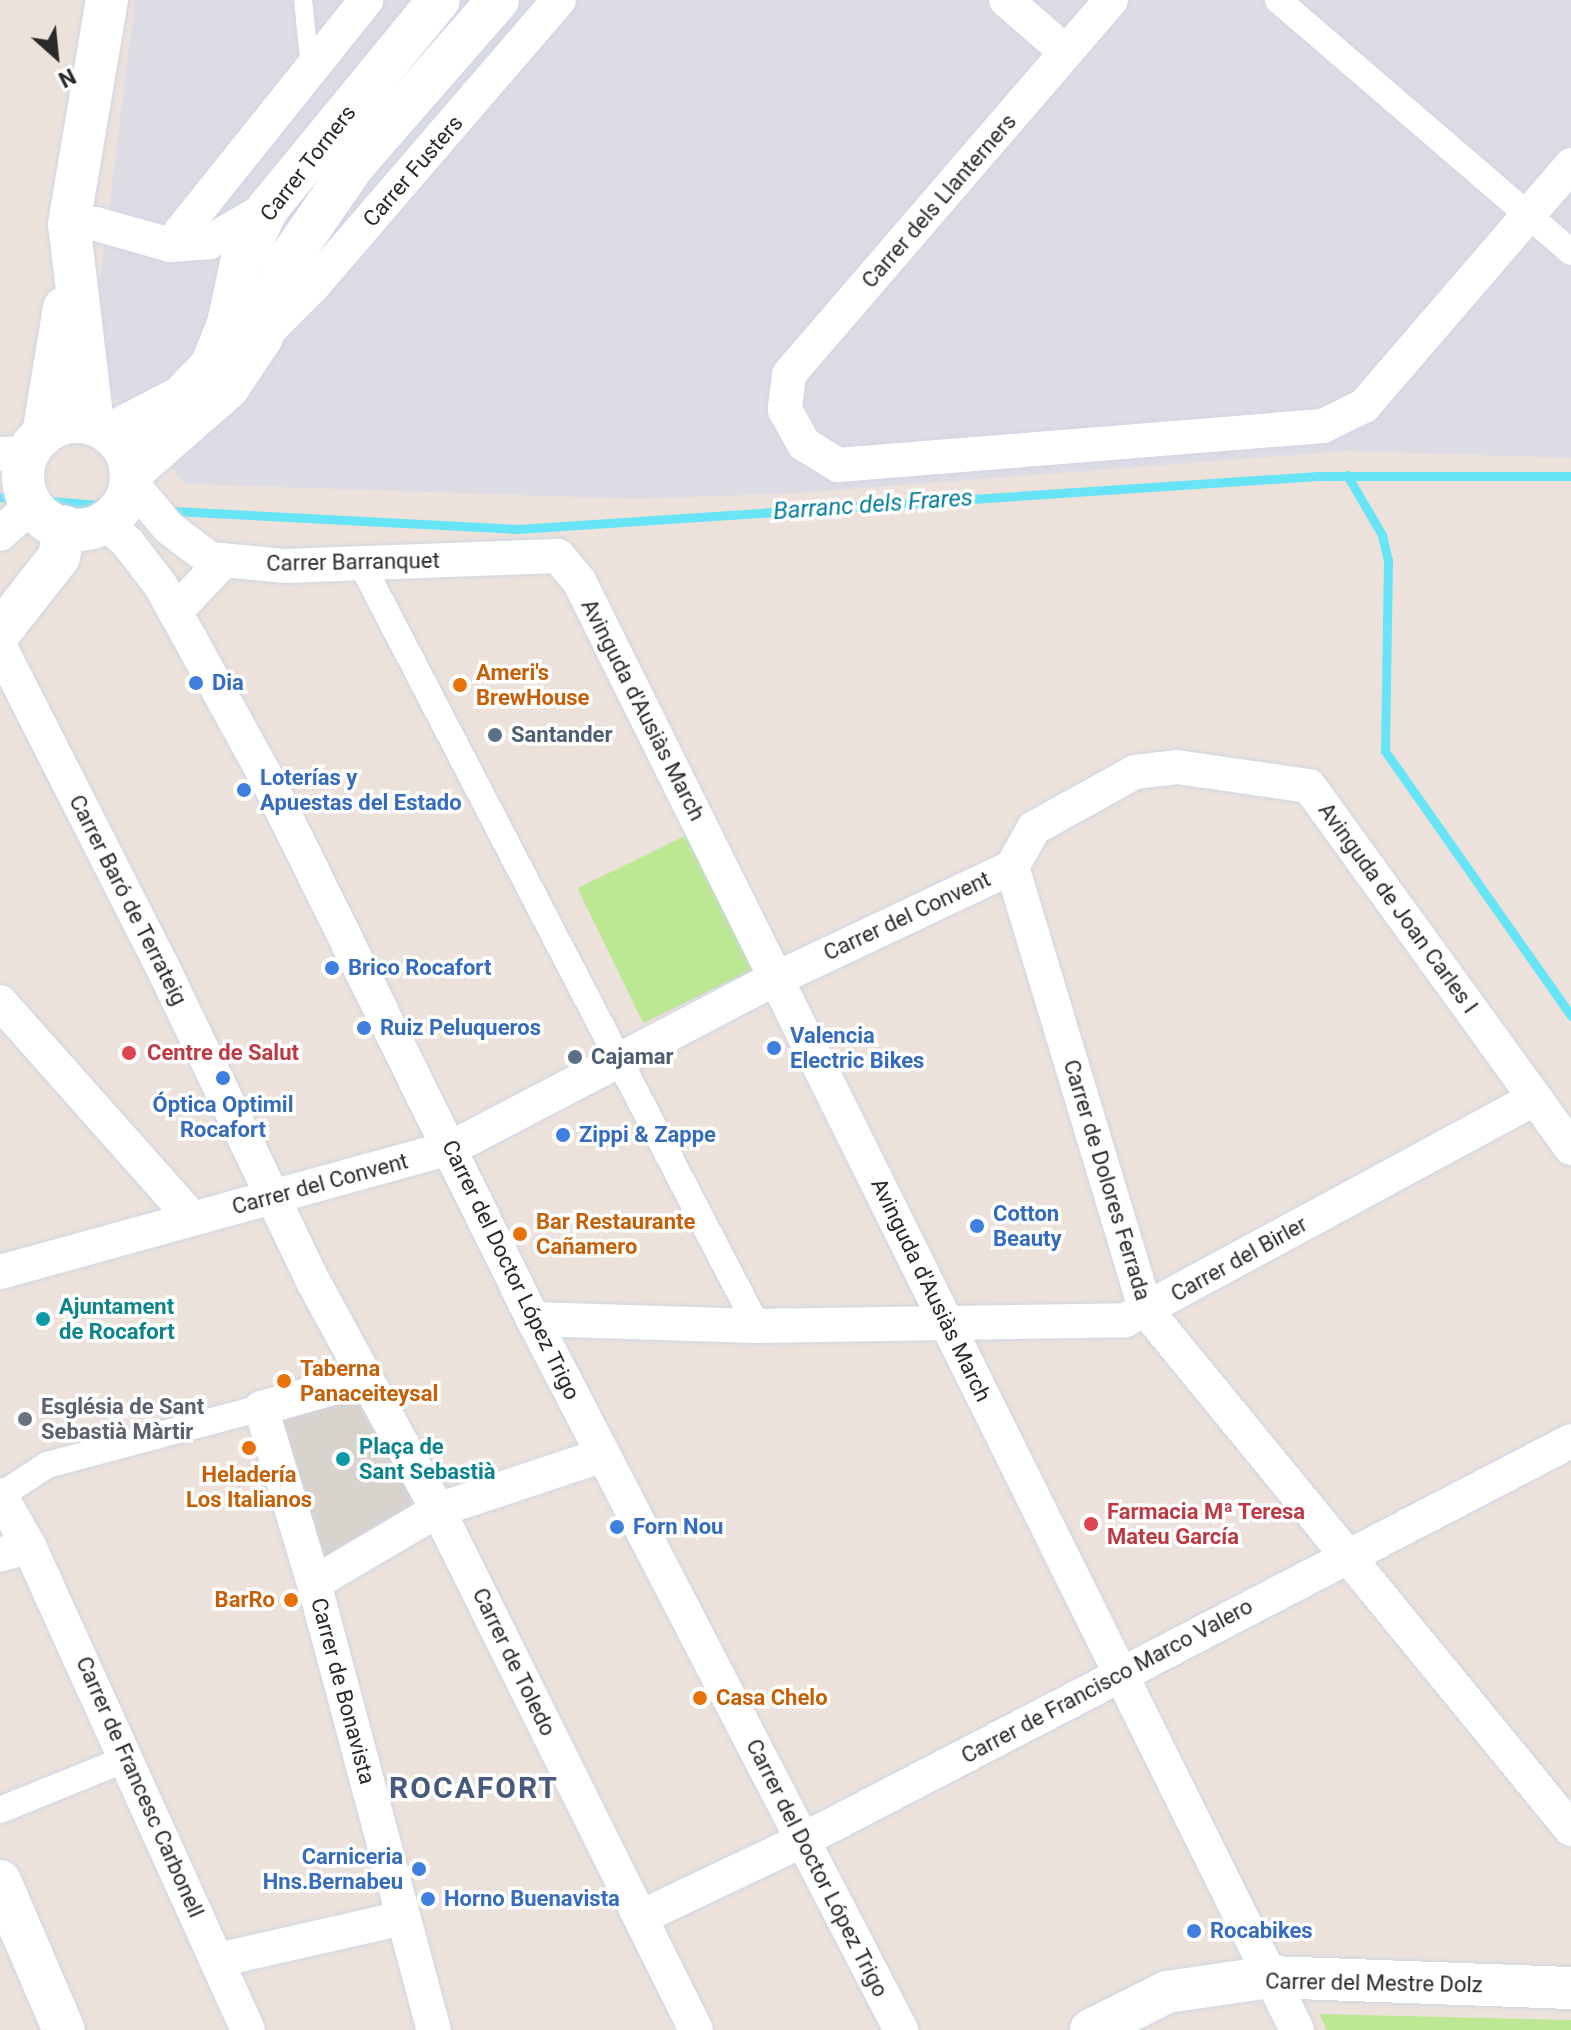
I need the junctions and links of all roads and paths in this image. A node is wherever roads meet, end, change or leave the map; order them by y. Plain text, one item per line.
1 (107, 0) edge
2 (303, 0) edge
3 (366, 0) edge
4 (439, 0) edge
5 (498, 0) edge
6 (559, 0) edge
7 (1006, 0) edge
8 (1111, 0) edge
9 (1278, 0) edge
10 (1066, 52) junction
11 (310, 68) junction
12 (1571, 165) edge
13 (268, 208) junction
14 (1528, 215) junction
15 (70, 244) junction
16 (170, 245) junction
17 (1571, 252) edge
18 (262, 337) junction
19 (101, 429) junction
20 (24, 447) edge
21 (131, 477) junction
22 (67, 518) junction
23 (0, 534) edge
24 (558, 556) joint
25 (224, 560) junction
26 (361, 563) junction
27 (175, 612) junction
28 (0, 632) edge
29 (0, 647) edge
30 (1012, 867) junction
31 (778, 978) junction
32 (0, 1002) edge
33 (621, 1063) junction
34 (1535, 1098) junction
35 (451, 1148) junction
36 (1571, 1148) edge
37 (271, 1199) junction
38 (191, 1217) junction
39 (0, 1272) edge
40 (1146, 1310) junction
41 (533, 1319) junction
42 (948, 1324) junction
43 (757, 1326) junction
44 (365, 1379) junction
45 (261, 1408) junction
46 (1571, 1441) edge
47 (603, 1455) junction
48 (1, 1495) edge
49 (438, 1510) junction
50 (15, 1550) edge
51 (1348, 1555) junction
52 (314, 1583) junction
53 (1121, 1674) junction
54 (128, 1758) junction
55 (1560, 1797) edge
56 (0, 1810) edge
57 (1571, 1829) edge
58 (803, 1840) junction
59 (0, 1881) edge
60 (641, 1917) junction
61 (403, 1918) junction
62 (218, 1960) junction
63 (1270, 1977) junction
64 (1571, 1988) edge
65 (64, 2030) edge
66 (248, 2030) edge
67 (434, 2030) edge
68 (696, 2030) edge
69 (901, 2030) edge
70 (1091, 2030) edge
71 (1297, 2030) edge

1 - 15 street
2 - 11 lane
3 - 11 street
4 - 13 street, Carrer Torners
5 - 18 street, Carrer Fusters
6 - 18 street, Carrer Fusters
7 - 10 street
8 - 10 street, Carrer dels Llanterners
9 - 14 street
10 - 14 street, Carrer dels Llanterners
11 - 16 street
12 - 14 street
13 - 16 street
13 - 19 street, Carrer Torners
14 - 17 street
15 - 16 street
15 - 19 street
15 - 20 street
18 - 21 street, Carrer Fusters
19 - 20 street
19 - 21 street
20 - 22 street
21 - 22 street
21 - 25 street, Carrer Barranquet
22 - 23 street
22 - 27 street, Carrer del Doctor López Trigo
22 - 28 street
24 - 26 street, Carrer Barranquet
24 - 31 street, Avinguda d'Ausiàs March
25 - 26 street, Carrer Barranquet
25 - 27 street
26 - 33 street
27 - 35 street, Carrer del Doctor López Trigo
29 - 37 street, Carrer Baró de Terrateig
30 - 31 street, Carrer del Convent
30 - 34 street, Avinguda de Joan Carles I
30 - 40 street, Carrer de Dolores Ferrada
31 - 33 street, Carrer del Convent
31 - 42 street, Avinguda d'Ausiàs March
32 - 38 street
33 - 35 street, Carrer del Convent
33 - 43 street
34 - 36 street, Avinguda de Joan Carles I
34 - 40 street, Carrer del Birler
35 - 37 street, Carrer del Convent
35 - 41 street, Carrer del Doctor López Trigo
37 - 38 street, Carrer del Convent
37 - 44 street, Carrer Baró de Terrateig
38 - 39 street, Carrer del Convent
40 - 42 street, Carrer del Birler
40 - 51 street, Carrer de Dolores Ferrada
41 - 43 street, Carrer del Birler
41 - 47 street, Carrer del Doctor López Trigo
42 - 43 street, Carrer del Birler
42 - 53 street, Avinguda d'Ausiàs March
44 - 45 street
44 - 49 street
45 - 48 street
45 - 52 street
46 - 51 street, Carrer de Francisco Marco Valero
47 - 49 street
47 - 58 street, Carrer del Doctor López Trigo
48 - 50 street, Carrer de Francesc Carbonell
49 - 52 street
49 - 60 street, Carrer de Toledo
50 - 54 street, Carrer de Francesc Carbonell
51 - 53 street, Carrer de Francisco Marco Valero
51 - 55 street, Carrer de Dolores Ferrada
52 - 61 street, Carrer de Bonavista
53 - 58 street, Carrer de Francisco Marco Valero
53 - 63 street, Avinguda d'Ausiàs March
54 - 56 street
54 - 62 street, Carrer de Francesc Carbonell
55 - 57 street, Carrer de Dolores Ferrada
58 - 60 street, Carrer de Francisco Marco Valero
58 - 69 street, Carrer del Doctor López Trigo
59 - 65 street
60 - 68 street, Carrer de Toledo
61 - 62 street
61 - 67 street, Carrer de Bonavista
62 - 66 street, Carrer de Francesc Carbonell
63 - 64 street, Carrer del Mestre Dolz
63 - 70 street, Carrer del Mestre Dolz
63 - 71 street, Avinguda d'Ausiàs March

